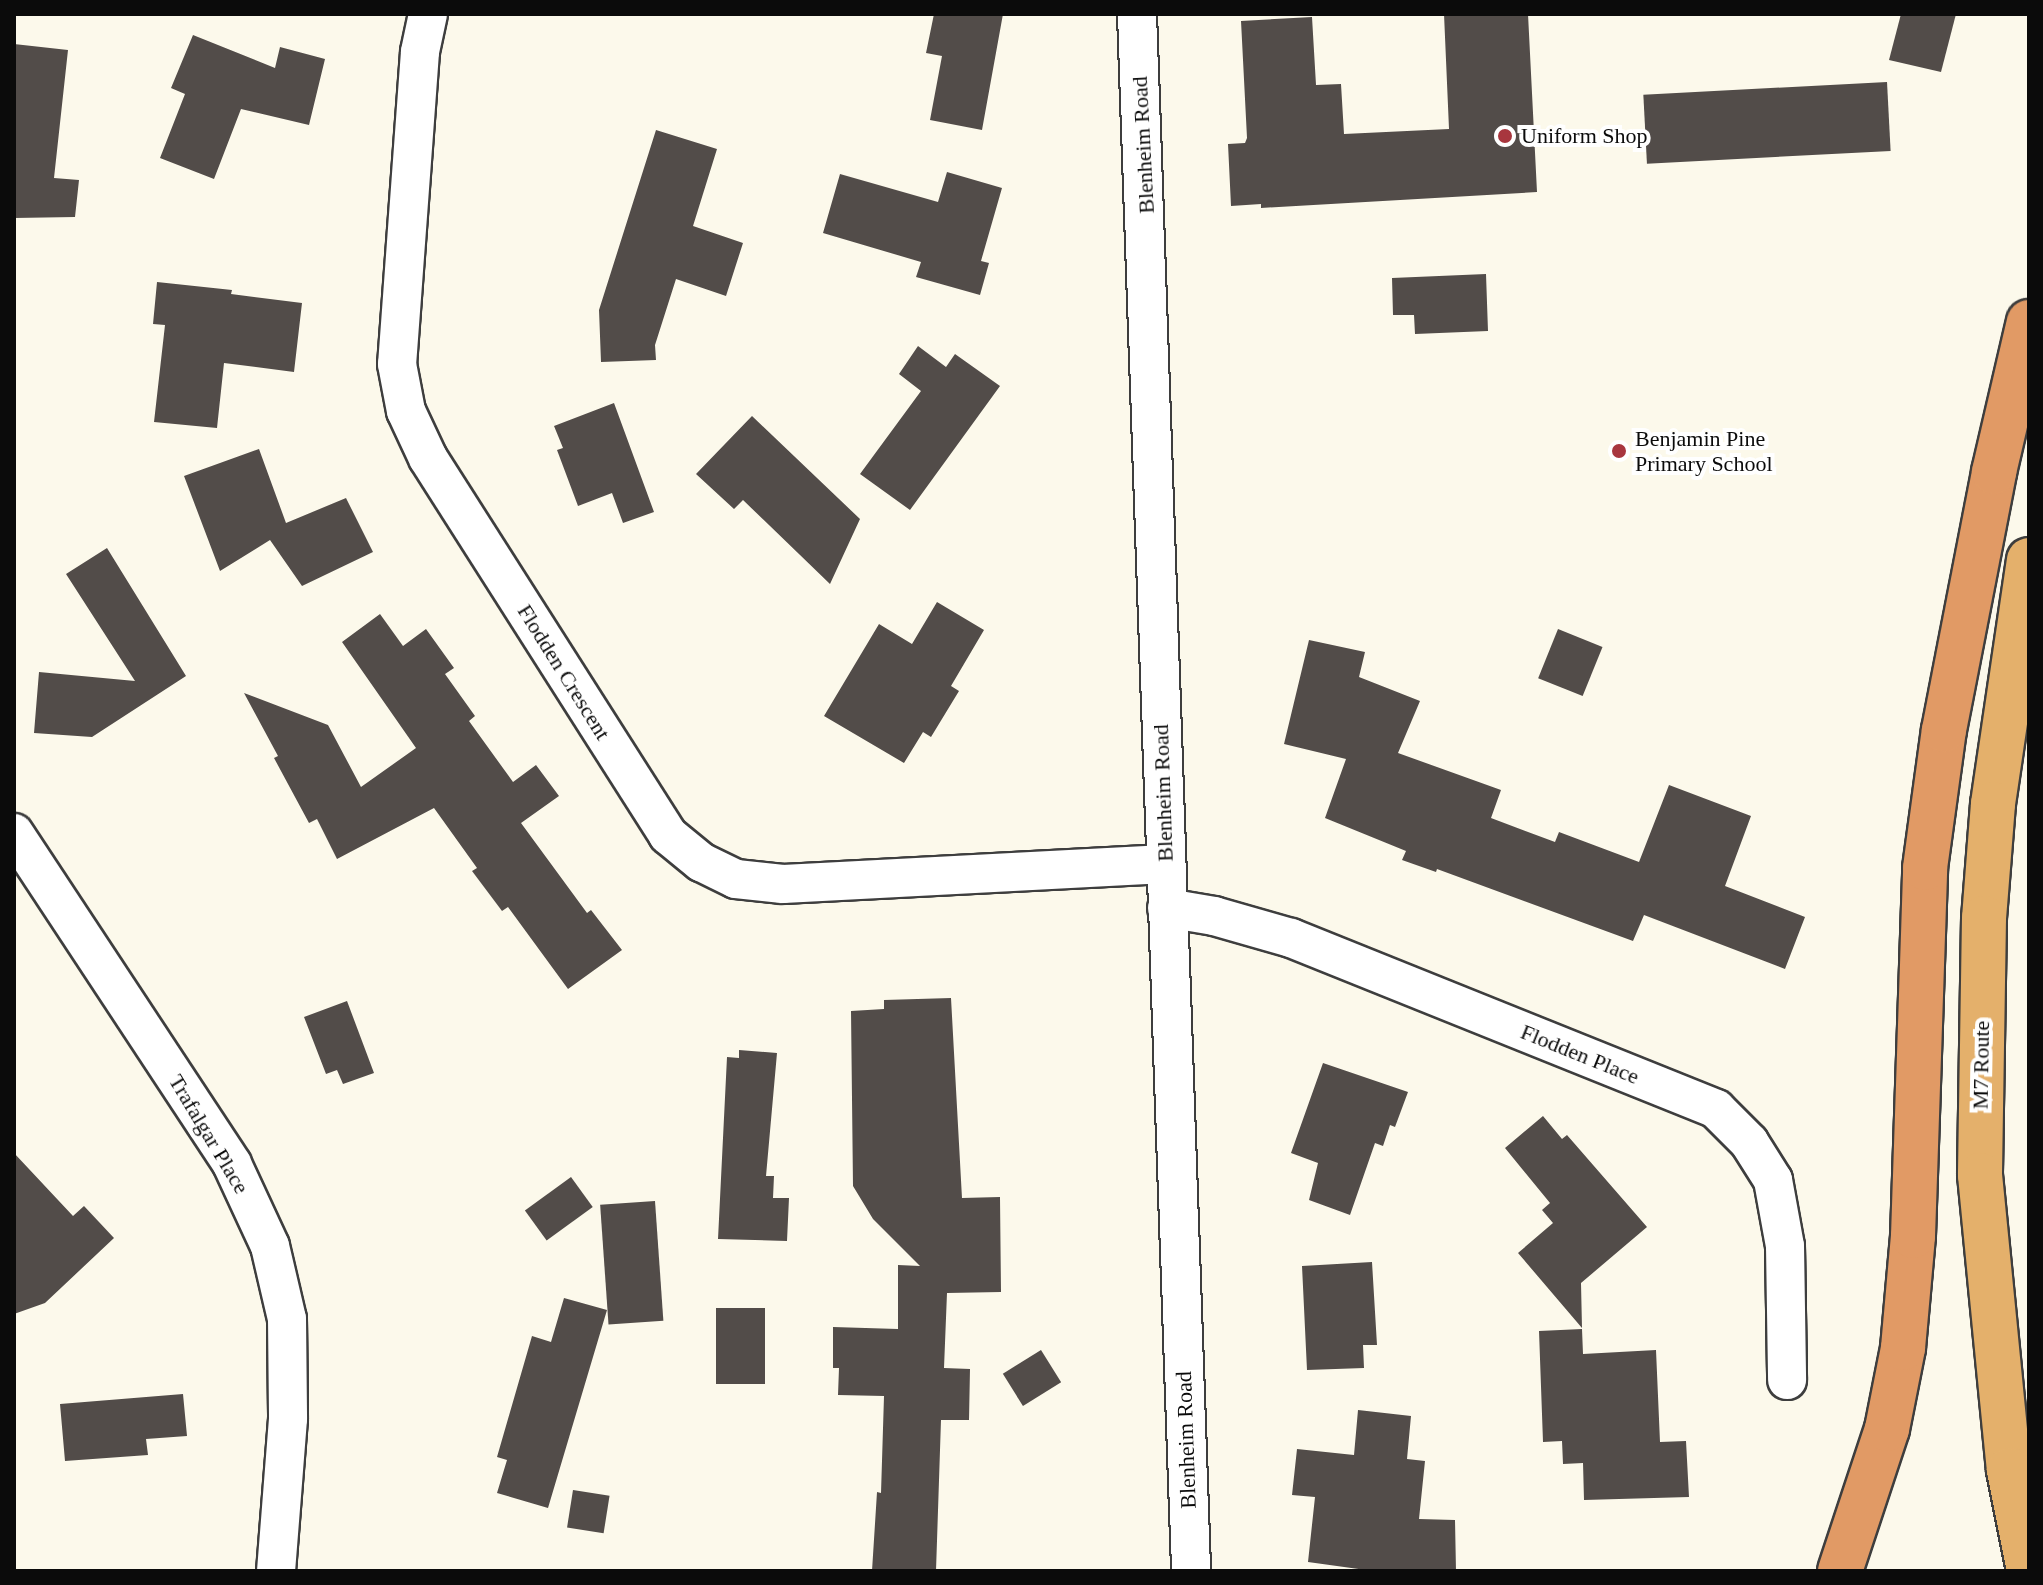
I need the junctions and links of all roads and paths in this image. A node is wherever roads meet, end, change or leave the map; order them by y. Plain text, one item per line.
1 (428, 14) edge
2 (1137, 14) edge
3 (2029, 322) edge
4 (2029, 560) edge
5 (14, 833) edge
6 (1165, 864) junction
7 (1167, 908) junction
8 (1787, 1380) dead end
9 (2029, 1570) edge
10 (276, 1571) edge
11 (1191, 1571) edge
12 (1840, 1571) edge

1 - 6 street, Flodden Crescent
2 - 6 street, Blenheim Road
3 - 12 highway
4 - 9 highway, M7 Route
5 - 10 street, Trafalgar Place
6 - 7 street, Blenheim Road
7 - 8 street, Flodden Place
7 - 11 street, Blenheim Road

